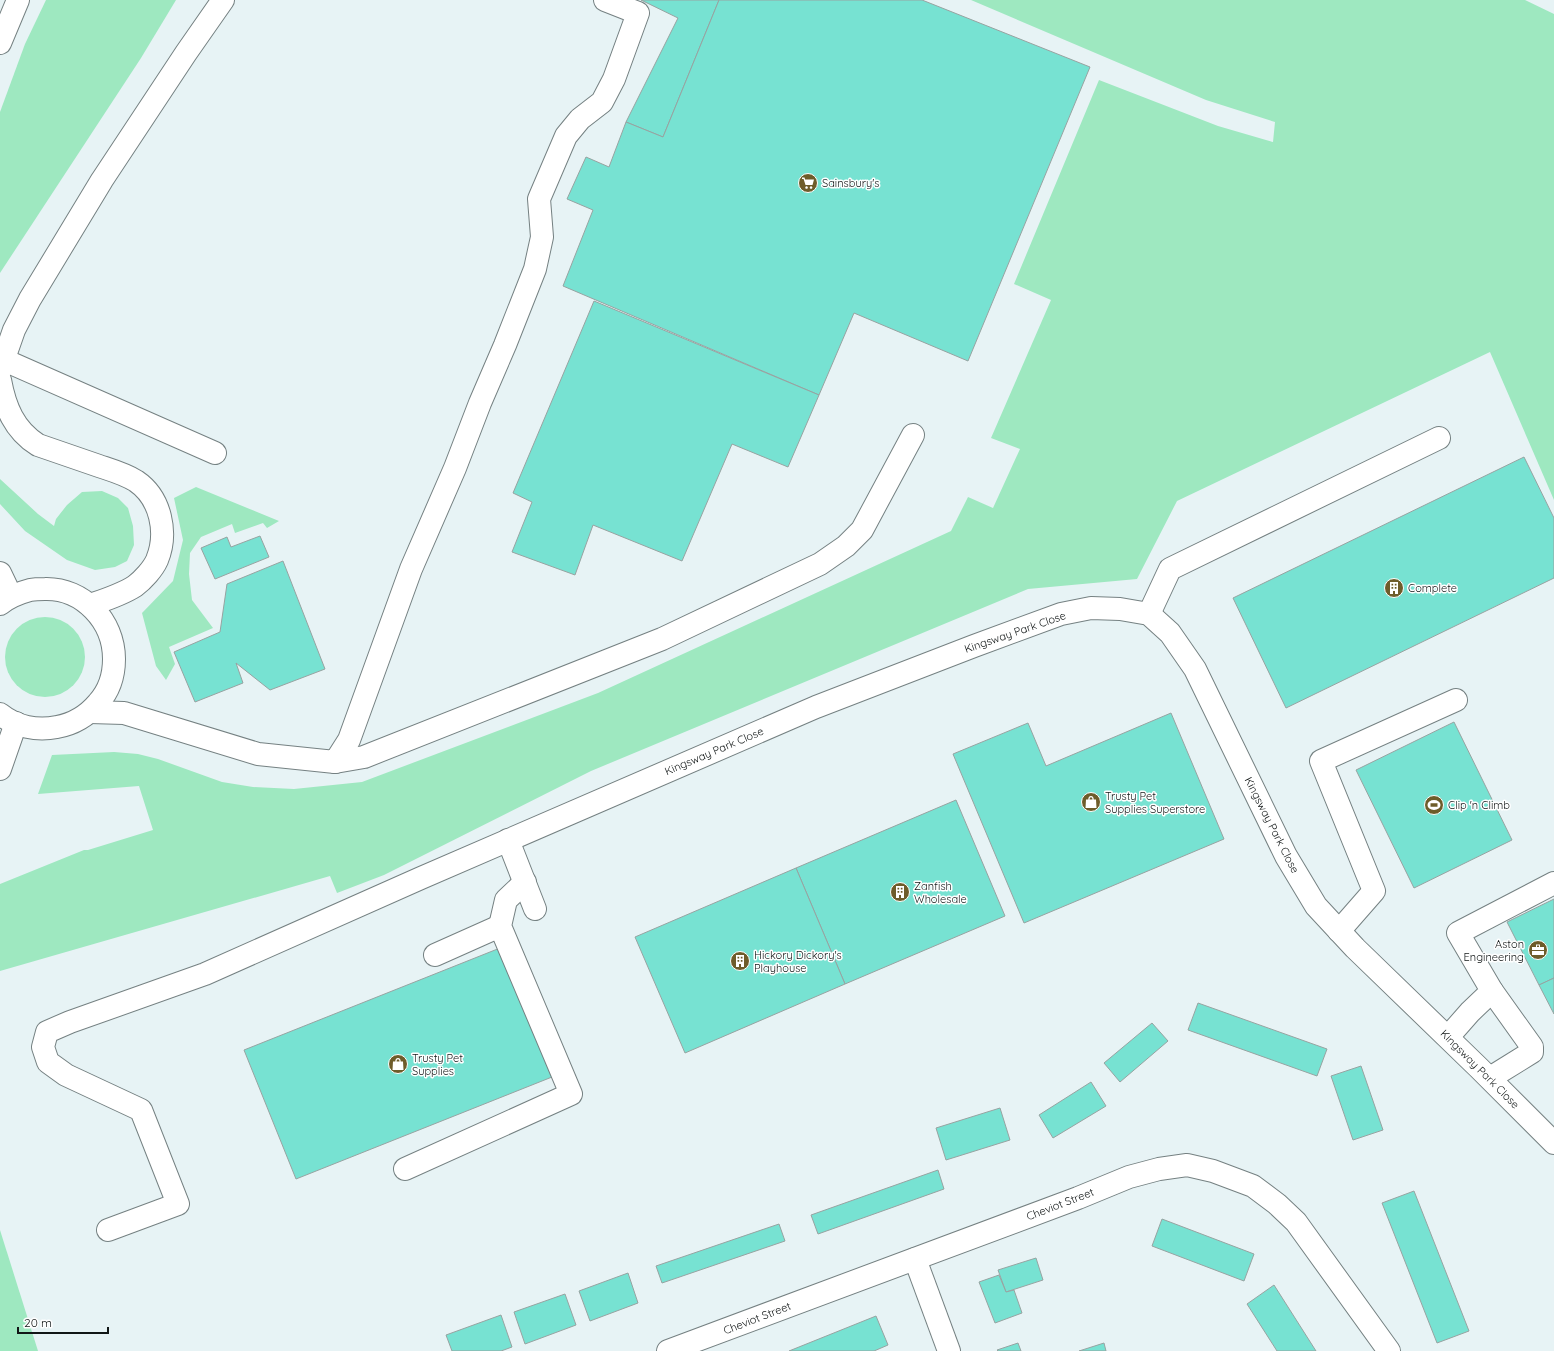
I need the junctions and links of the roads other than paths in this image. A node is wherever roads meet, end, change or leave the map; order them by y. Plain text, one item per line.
1 (18, 0) edge
2 (224, 0) edge
3 (605, 0) edge
4 (0, 43) edge
5 (1, 370) edge
6 (913, 435) dead end
7 (1439, 438) dead end
8 (215, 453) dead end
9 (0, 573) edge
10 (6, 600) edge
11 (90, 605) junction
12 (1149, 614) junction
13 (1456, 700) dead end
14 (90, 712) junction
15 (8, 718) edge
16 (335, 762) junction
17 (0, 769) edge
18 (508, 840) junction
19 (524, 882) junction
20 (1554, 883) edge
21 (535, 909) dead end
22 (500, 926) junction
23 (1339, 931) junction
24 (435, 955) dead end
25 (1492, 991) junction
26 (1448, 1037) junction
27 (1490, 1078) junction
28 (1554, 1143) edge
29 (405, 1169) dead end
30 (108, 1230) dead end
31 (915, 1259) junction
32 (668, 1351) edge
33 (949, 1351) edge
34 (1389, 1351) edge

1 - 4 street
2 - 5 street
3 - 16 street
5 - 8 street
5 - 11 street
6 - 16 street
7 - 12 street
9 - 10 street
10 - 11 street
11 - 14 street
12 - 18 street, Kingsway Park Close
12 - 23 street, Kingsway Park Close
13 - 23 street
14 - 15 street
14 - 16 street
15 - 17 street
18 - 19 street
18 - 30 street, Kingsway Park Close
19 - 21 street
19 - 22 street
20 - 25 street
22 - 24 street
22 - 29 street
23 - 26 street, Kingsway Park Close
25 - 26 street
25 - 27 street
26 - 27 street, Kingsway Park Close
27 - 28 street, Kingsway Park Close
31 - 32 street, Cheviot Street
31 - 33 street
31 - 34 street, Cheviot Street

